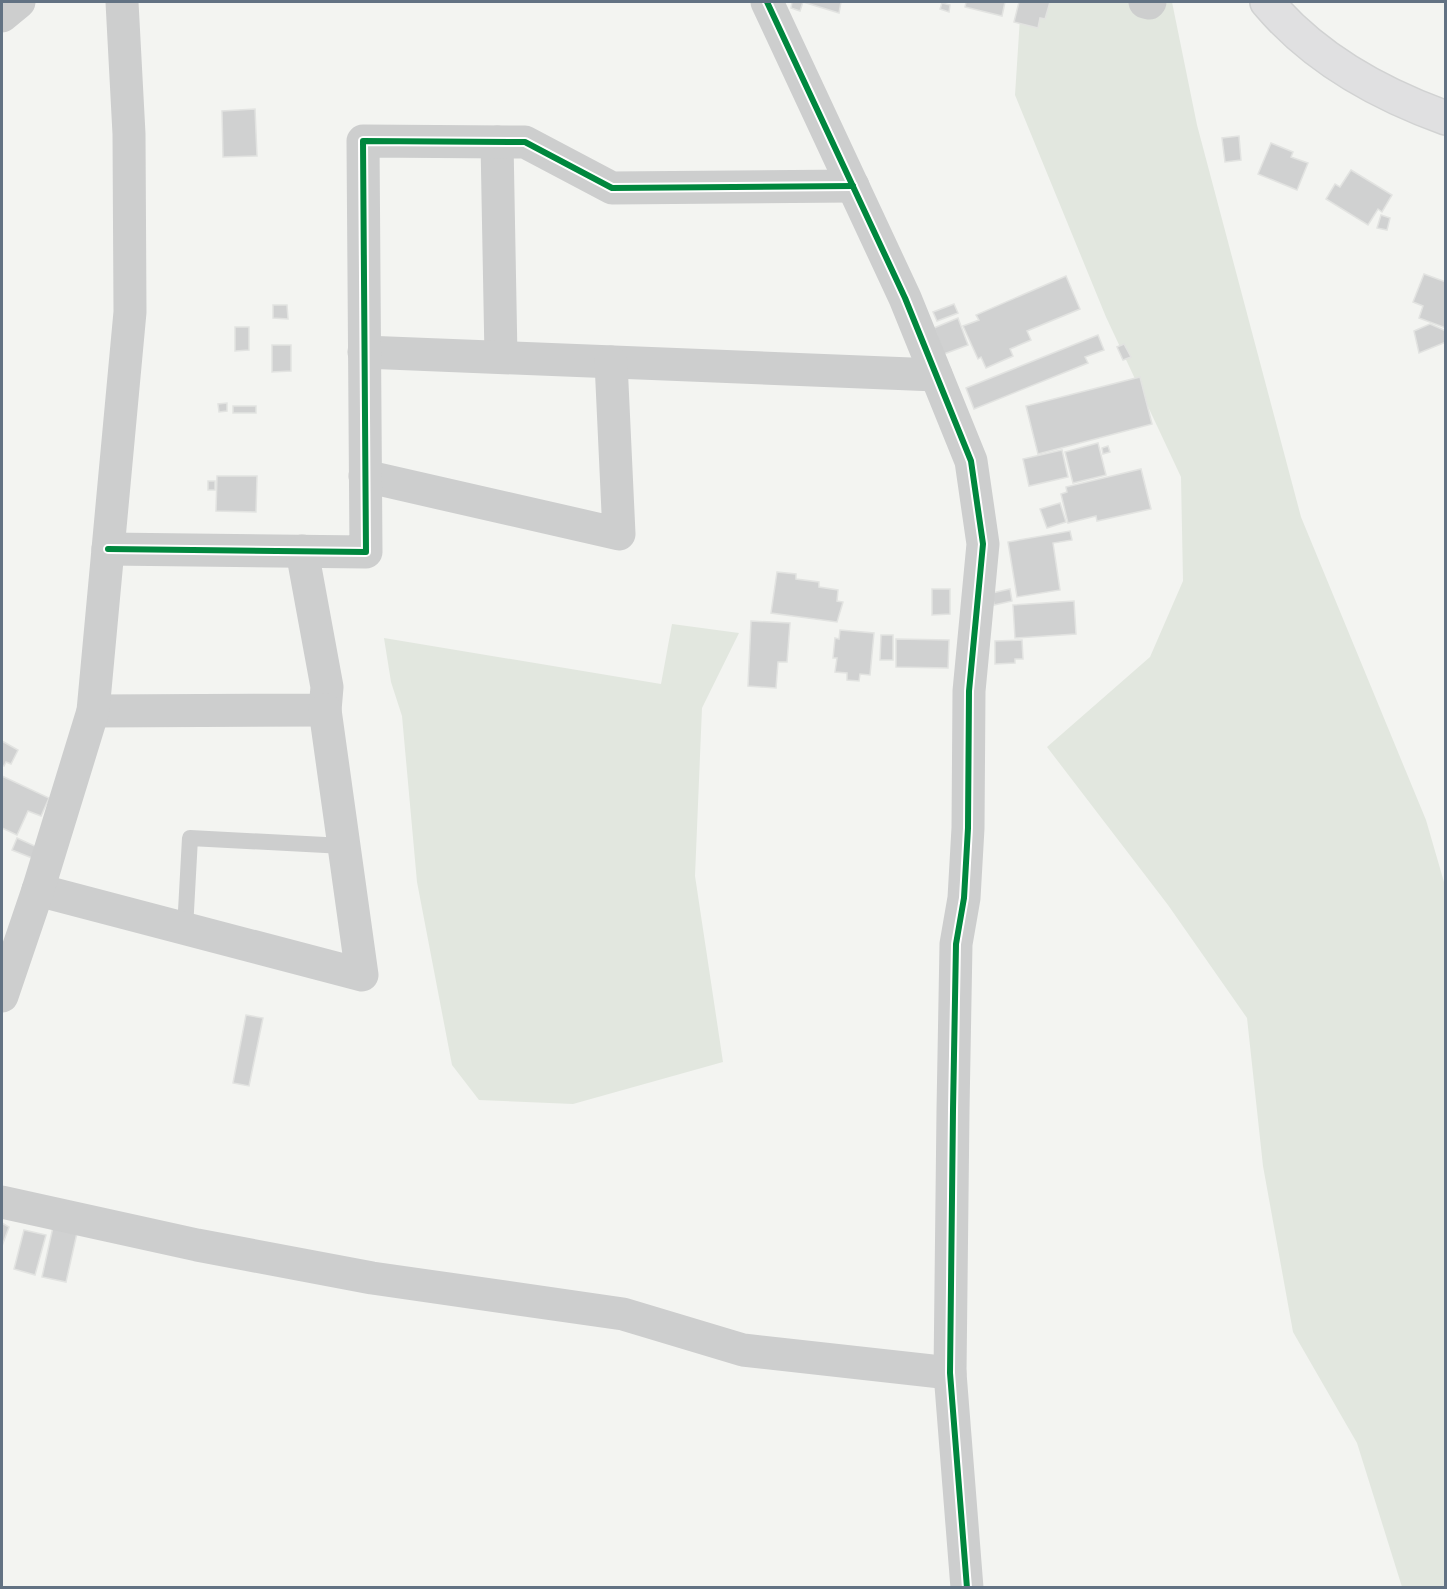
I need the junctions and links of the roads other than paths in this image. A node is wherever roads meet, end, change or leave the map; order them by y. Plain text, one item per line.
1 (19, 2) edge
2 (122, 2) edge
3 (767, 2) edge
4 (1145, 2) edge
5 (1150, 2) edge
6 (1267, 2) edge
7 (2, 16) edge
8 (1446, 118) edge
9 (497, 142) junction
10 (854, 186) junction
11 (364, 352) junction
12 (501, 357) junction
13 (611, 362) junction
14 (936, 375) junction
15 (365, 476) junction
16 (108, 549) junction
17 (302, 551) junction
18 (325, 710) junction
19 (93, 711) junction
20 (344, 846) junction
21 (38, 890) junction
22 (185, 929) junction
23 (4, 979) edge
24 (2, 1202) edge
25 (950, 1373) junction
26 (967, 1587) edge

1 - 7 street
2 - 16 street
3 - 10 street
4 - 5 street
6 - 8 street
9 - 10 street
9 - 11 street
9 - 12 street
10 - 14 street
11 - 12 street
11 - 15 street
12 - 13 street
13 - 14 street
13 - 15 street
14 - 25 street
15 - 17 street
16 - 17 street
16 - 19 street
17 - 18 street
18 - 19 street
18 - 20 street
19 - 21 street
20 - 22 lane
20 - 22 street
21 - 22 street
21 - 23 street
24 - 25 street
25 - 26 street

